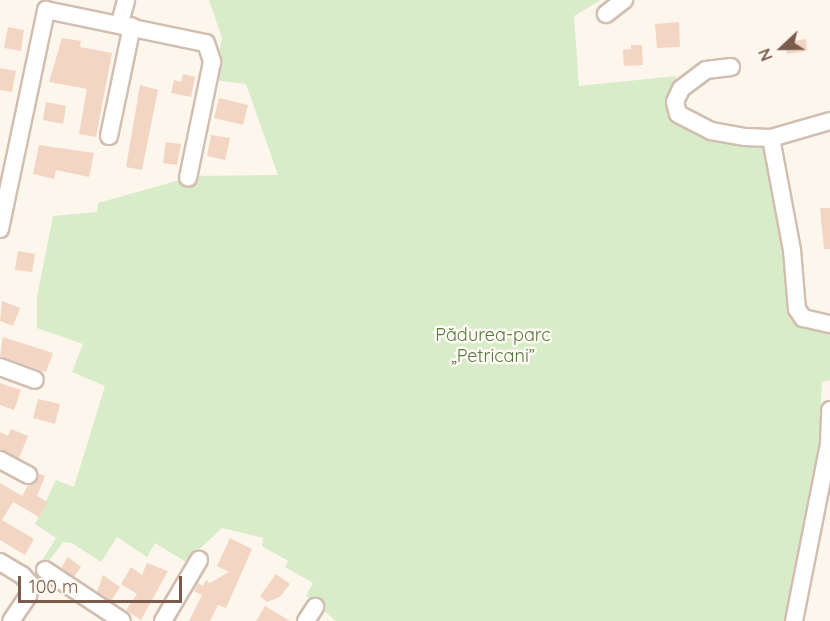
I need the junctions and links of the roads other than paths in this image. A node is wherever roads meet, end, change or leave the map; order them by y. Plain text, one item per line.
1 (126, 0) edge
2 (624, 0) edge
3 (606, 14) dead end
4 (126, 25) junction
5 (731, 67) dead end
6 (830, 121) edge
7 (109, 136) dead end
8 (771, 138) junction
9 (188, 178) dead end
10 (1, 209) edge
11 (0, 229) edge
12 (830, 324) edge
13 (0, 366) edge
14 (35, 381) dead end
15 (830, 410) edge
16 (0, 460) edge
17 (28, 475) dead end
18 (199, 560) dead end
19 (0, 562) edge
20 (45, 570) dead end
21 (164, 620) edge
22 (11, 621) edge
23 (122, 621) edge
24 (794, 621) edge

1 - 4 street
2 - 3 street
4 - 7 street
4 - 9 street
4 - 10 street
5 - 8 street
6 - 8 street
8 - 12 street
10 - 11 street
13 - 14 street
15 - 24 street
16 - 17 street
18 - 21 street
19 - 22 street
20 - 23 street

